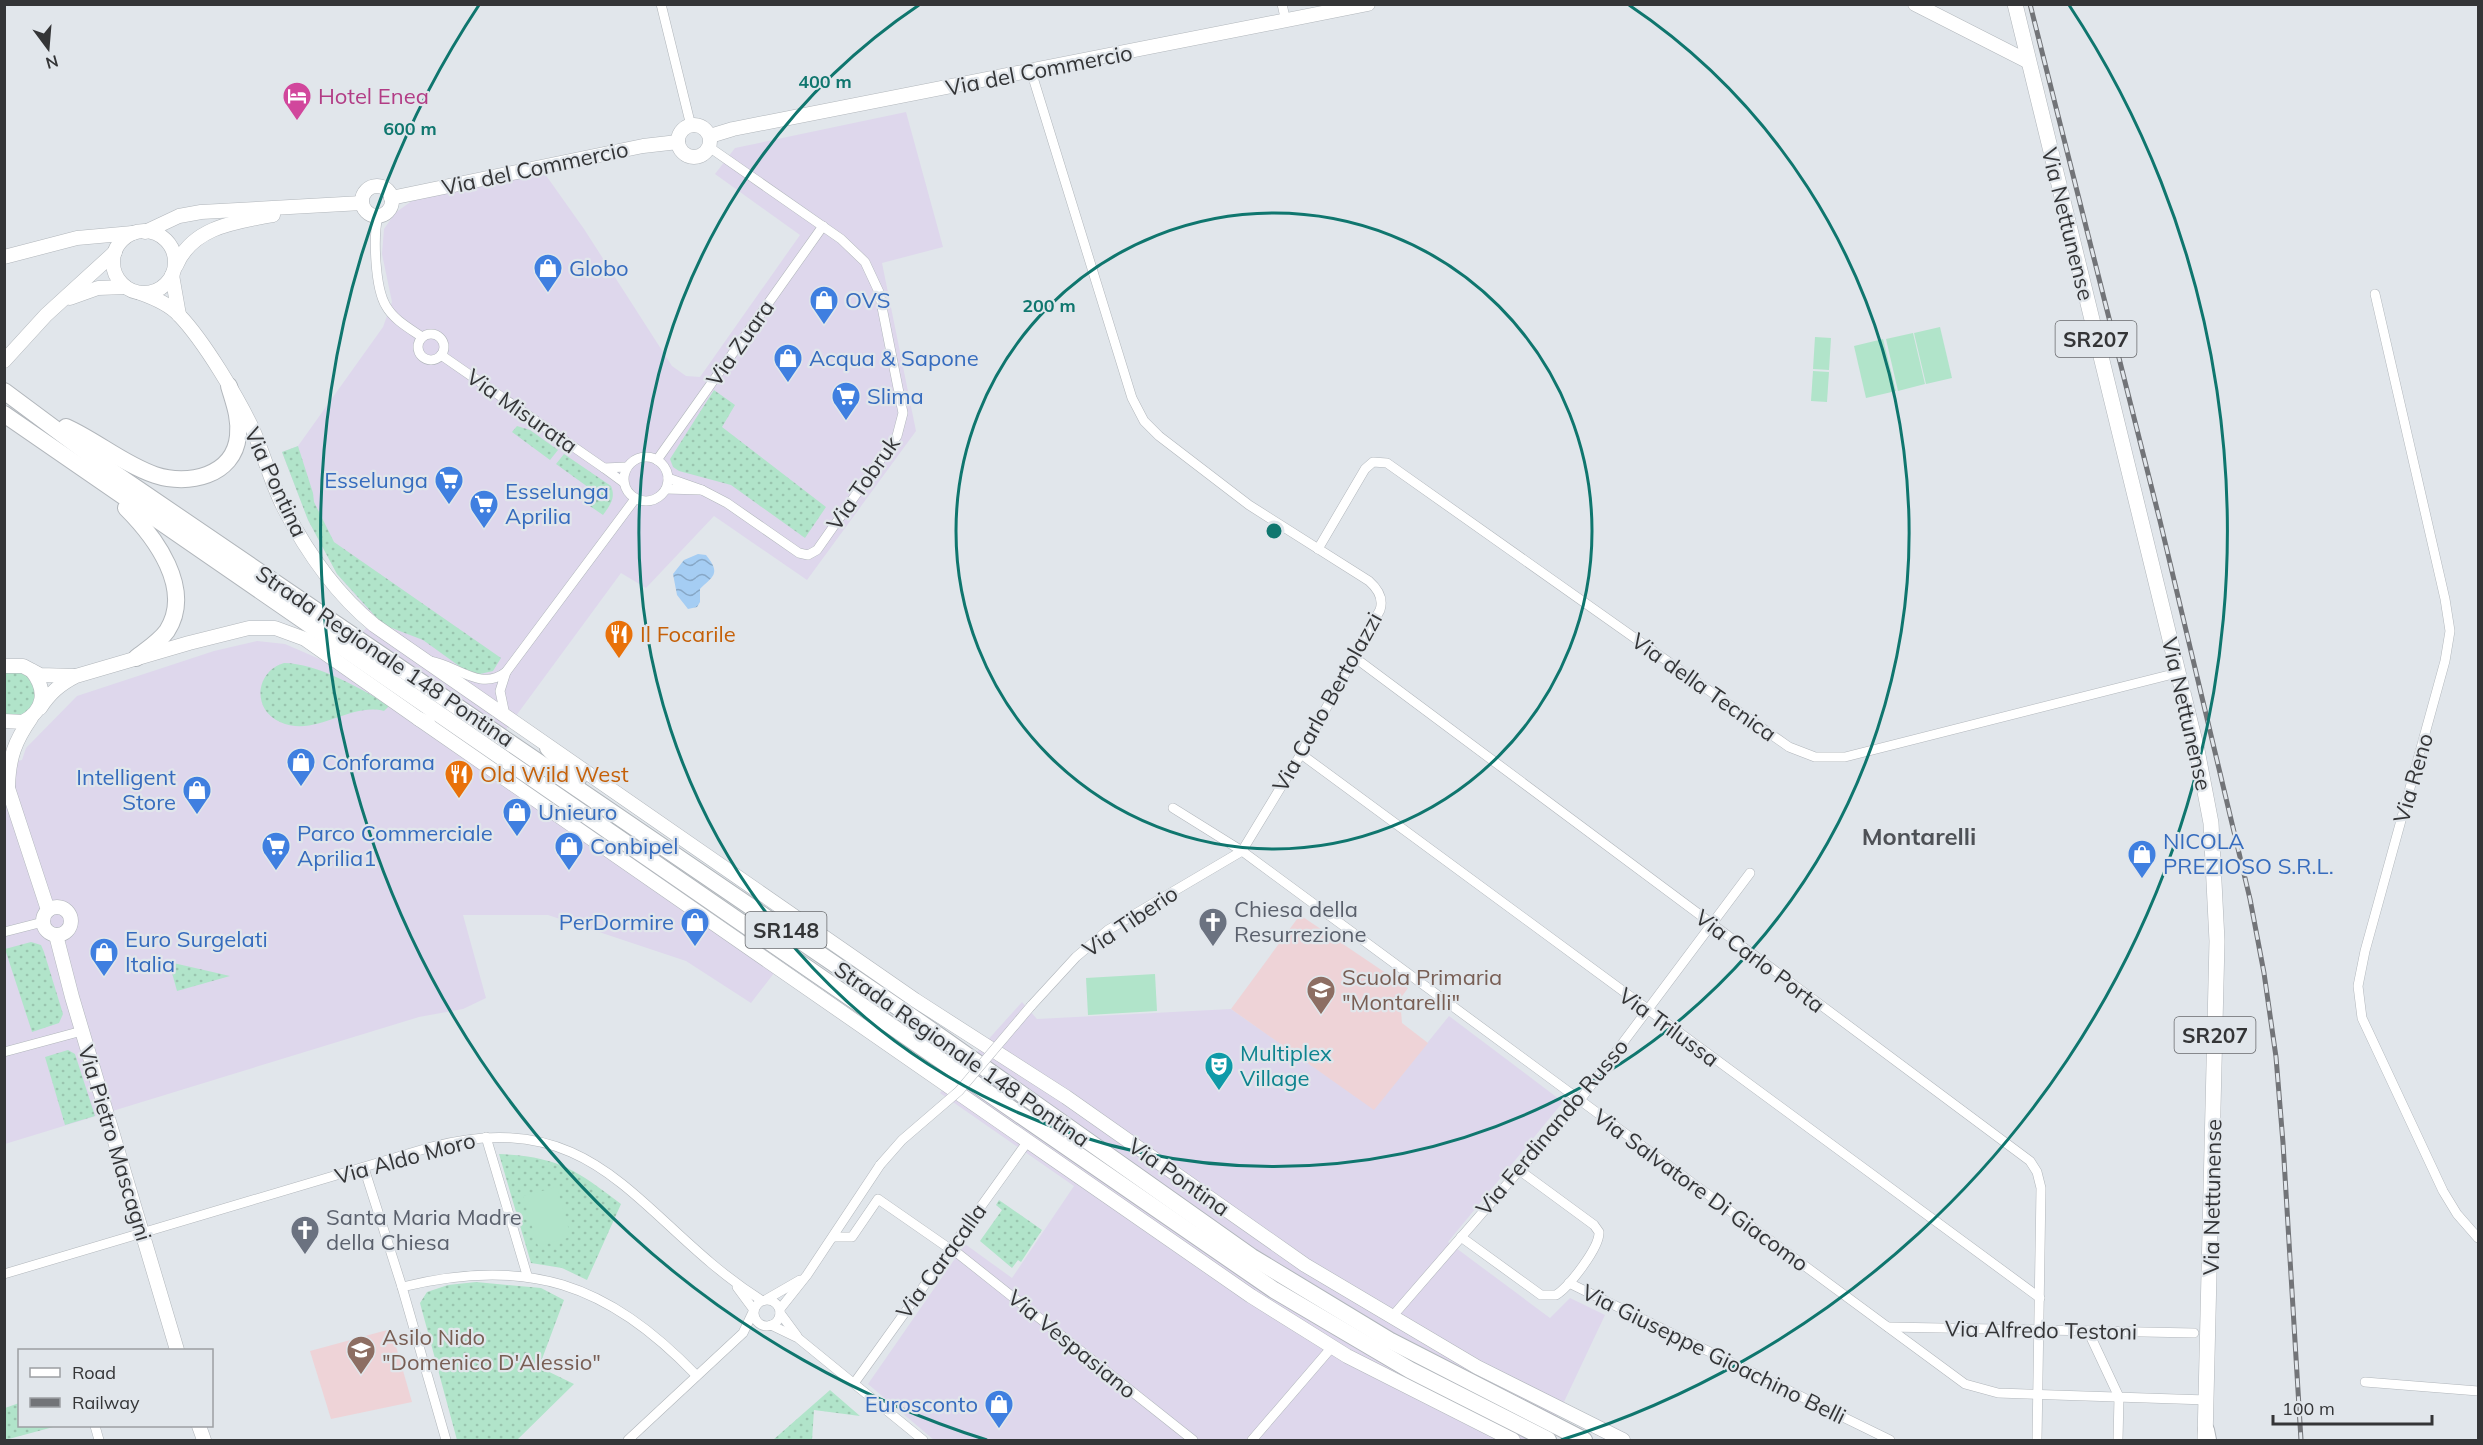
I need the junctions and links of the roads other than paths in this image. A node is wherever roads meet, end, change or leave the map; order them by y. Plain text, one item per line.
1 (661, 4) edge
2 (1282, 4) edge
3 (1368, 4) edge
4 (1915, 4) edge
5 (2015, 4) edge
6 (1286, 22) junction
7 (2029, 62) junction
8 (1031, 72) junction
9 (691, 126) junction
10 (678, 142) junction
11 (710, 142) junction
12 (392, 198) junction
13 (362, 203) junction
14 (321, 206) junction
15 (378, 216) junction
16 (823, 226) junction
17 (140, 232) junction
18 (115, 252) junction
19 (4, 257) edge
20 (174, 271) junction
21 (125, 287) junction
22 (140, 293) junction
23 (2375, 294) dead end
24 (46, 315) junction
25 (179, 315) junction
26 (422, 337) junction
27 (441, 355) junction
28 (4, 362) edge
29 (229, 387) junction
30 (4, 391) edge
31 (4, 414) edge
32 (39, 415) junction
33 (657, 460) junction
34 (627, 467) junction
35 (80, 468) junction
36 (604, 468) junction
37 (668, 478) junction
38 (623, 482) junction
39 (666, 489) junction
40 (702, 490) junction
41 (635, 499) junction
42 (1318, 549) junction
43 (1354, 657) junction
44 (136, 658) junction
45 (426, 660) junction
46 (7, 664) edge
47 (32, 671) junction
48 (506, 672) junction
49 (2177, 673) junction
50 (76, 676) junction
51 (36, 712) junction
52 (506, 717) junction
53 (419, 719) junction
54 (4, 721) edge
55 (438, 726) joint
56 (483, 744) junction
57 (548, 747) junction
58 (1301, 754) junction
59 (6, 782) edge
60 (602, 804) junction
61 (1173, 808) dead end
62 (1242, 850) junction
63 (1750, 873) dead end
64 (48, 924) junction
65 (1711, 925) junction
66 (4, 932) edge
67 (1647, 1011) junction
68 (82, 1031) junction
69 (4, 1052) edge
70 (1580, 1100) junction
71 (486, 1137) junction
72 (1028, 1141) junction
73 (364, 1168) junction
74 (1519, 1170) junction
75 (142, 1234) junction
76 (833, 1237) junction
77 (1461, 1237) junction
78 (2478, 1238) edge
79 (950, 1249) junction
80 (4, 1274) edge
81 (527, 1275) junction
82 (807, 1275) junction
83 (734, 1283) junction
84 (1569, 1283) junction
85 (402, 1287) junction
86 (2040, 1298) junction
87 (764, 1300) junction
88 (754, 1311) junction
89 (780, 1311) junction
90 (1391, 1318) junction
91 (767, 1326) junction
92 (1888, 1327) junction
93 (2039, 1329) junction
94 (2088, 1331) junction
95 (743, 1333) junction
96 (2194, 1333) dead end
97 (798, 1338) junction
98 (1332, 1347) junction
99 (177, 1349) edge
100 (696, 1375) junction
101 (855, 1382) junction
102 (2365, 1382) dead end
103 (2478, 1391) edge
104 (2037, 1395) junction
105 (2119, 1397) junction
106 (2207, 1400) junction
107 (2206, 1438) edge
108 (446, 1440) edge
109 (628, 1440) edge
110 (923, 1440) edge
111 (1192, 1440) edge
112 (1252, 1440) edge
113 (1513, 1440) edge
114 (1548, 1440) edge
115 (1584, 1440) edge
116 (1623, 1440) edge
117 (1890, 1440) edge
118 (2037, 1440) edge
119 (2118, 1440) edge

1 - 9 street
2 - 6 street
3 - 6 street, Via del Commercio
4 - 7 street
5 - 7 main road, Via Nettunense / SR207
6 - 8 street, Via del Commercio
7 - 49 main road, Via Nettunense / SR207
8 - 11 street, Via del Commercio
8 - 42 street, Via Carlo Bertolazzi
9 - 10 street
9 - 11 street
10 - 11 street
10 - 12 street, Via del Commercio
11 - 16 street, Via Tobruk
12 - 13 street
12 - 15 street
13 - 14 street
13 - 15 street
14 - 17 street
14 - 20 street
15 - 26 street, Via Misurata
16 - 33 street, Via Zuara
16 - 40 street, Via Tobruk
17 - 18 street
17 - 19 street
17 - 20 street
18 - 21 street
18 - 24 street
20 - 22 street
20 - 25 street, Via Pontina
21 - 22 street
21 - 24 street
22 - 25 street, Via Pontina
23 - 78 street, Via Reno
24 - 28 street
25 - 29 street, Via Pontina
26 - 27 street, Via Misurata
26 - 27 street, Via Misurata
27 - 36 street, Via Misurata
29 - 32 highway
29 - 45 street, Via Pontina
30 - 32 highway, Strada Regionale 148 Pontina / SR148
31 - 35 highway, Strada Regionale 148 Pontina / SR148
32 - 60 highway, Strada Regionale 148 Pontina / SR148
33 - 34 street
33 - 37 street
34 - 36 street
34 - 38 street
35 - 44 highway
35 - 56 highway, Strada Regionale 148 Pontina / SR148
36 - 38 street, Via Misurata
37 - 39 street
37 - 40 street, Via Tobruk
38 - 41 street
39 - 40 street, Via Tobruk
39 - 41 street
41 - 48 street
42 - 43 street, Via Carlo Bertolazzi
42 - 49 street, Via della Tecnica
43 - 58 street, Via Carlo Bertolazzi
43 - 65 street, Via Carlo Porta
44 - 50 street
44 - 53 street
45 - 48 street
45 - 52 street, Via Pontina
46 - 47 street
47 - 50 street
47 - 51 street
48 - 52 street
49 - 106 main road, Via Nettunense / SR207
50 - 51 street, Via Pietro Mascagni
51 - 54 street
51 - 59 street, Via Pietro Mascagni
52 - 57 street, Via Pontina
53 - 55 street
53 - 72 street
55 - 56 highway
56 - 114 highway, Strada Regionale 148 Pontina / SR148
57 - 60 highway
57 - 90 street, Via Pontina
58 - 62 street, Via Carlo Bertolazzi
58 - 67 street, Via Trilussa
59 - 64 street, Via Pietro Mascagni
60 - 115 highway, Strada Regionale 148 Pontina / SR148
61 - 62 street, Via Salvatore Di Giacomo
62 - 70 street, Via Salvatore Di Giacomo
62 - 76 street, Via Tiberio, bridge
63 - 65 street, Via Ferdinando Russo
64 - 66 street
64 - 68 street, Via Pietro Mascagni
65 - 67 street, Via Ferdinando Russo
65 - 86 street, Via Carlo Porta
67 - 70 street, Via Ferdinando Russo
67 - 86 street, Via Trilussa
68 - 69 street
68 - 75 street, Via Pietro Mascagni
70 - 74 street, Via Ferdinando Russo
70 - 92 street, Via Salvatore Di Giacomo
71 - 73 street, Via Aldo Moro
71 - 81 street
71 - 83 street, Via Aldo Moro
72 - 79 street, Via Caracalla
72 - 98 street
73 - 75 street, Via Aldo Moro
73 - 85 street
74 - 77 street, Via Ferdinando Russo
74 - 84 street
75 - 80 street, Via Aldo Moro
75 - 99 street, Via Pietro Mascagni
76 - 79 street, Via Vespasiano
76 - 82 street
77 - 84 street
77 - 90 street, Via Ferdinando Russo
79 - 101 street, Via Caracalla
79 - 111 street, Via Vespasiano
81 - 85 street
81 - 100 street
82 - 87 street
82 - 89 street
83 - 87 street, Via Aldo Moro
83 - 88 street, Via Aldo Moro
84 - 117 street, Via Giuseppe Gioachino Belli
85 - 108 street
86 - 93 street, Via Carlo Porta
87 - 88 street
87 - 89 street, Via Aldo Moro
88 - 91 street, Via Aldo Moro
88 - 95 street
89 - 91 street
89 - 97 street, Via Aldo Moro
90 - 116 street, Via Pontina
91 - 95 street
91 - 97 street, Via Aldo Moro
92 - 93 street, Via Alfredo Testoni
92 - 104 street, Via Salvatore Di Giacomo
93 - 94 street, Via Alfredo Testoni
93 - 104 street, Via Carlo Porta
94 - 96 street, Via Alfredo Testoni
94 - 105 street
95 - 100 street
97 - 101 street, Via Aldo Moro
98 - 112 street
98 - 113 street
100 - 109 street
101 - 110 street, Via Aldo Moro
102 - 103 street
104 - 105 street, Via Salvatore Di Giacomo
104 - 118 street, Via Carlo Porta
105 - 106 street, Via Salvatore Di Giacomo
105 - 119 street
106 - 107 main road, Via Nettunense / SR207

